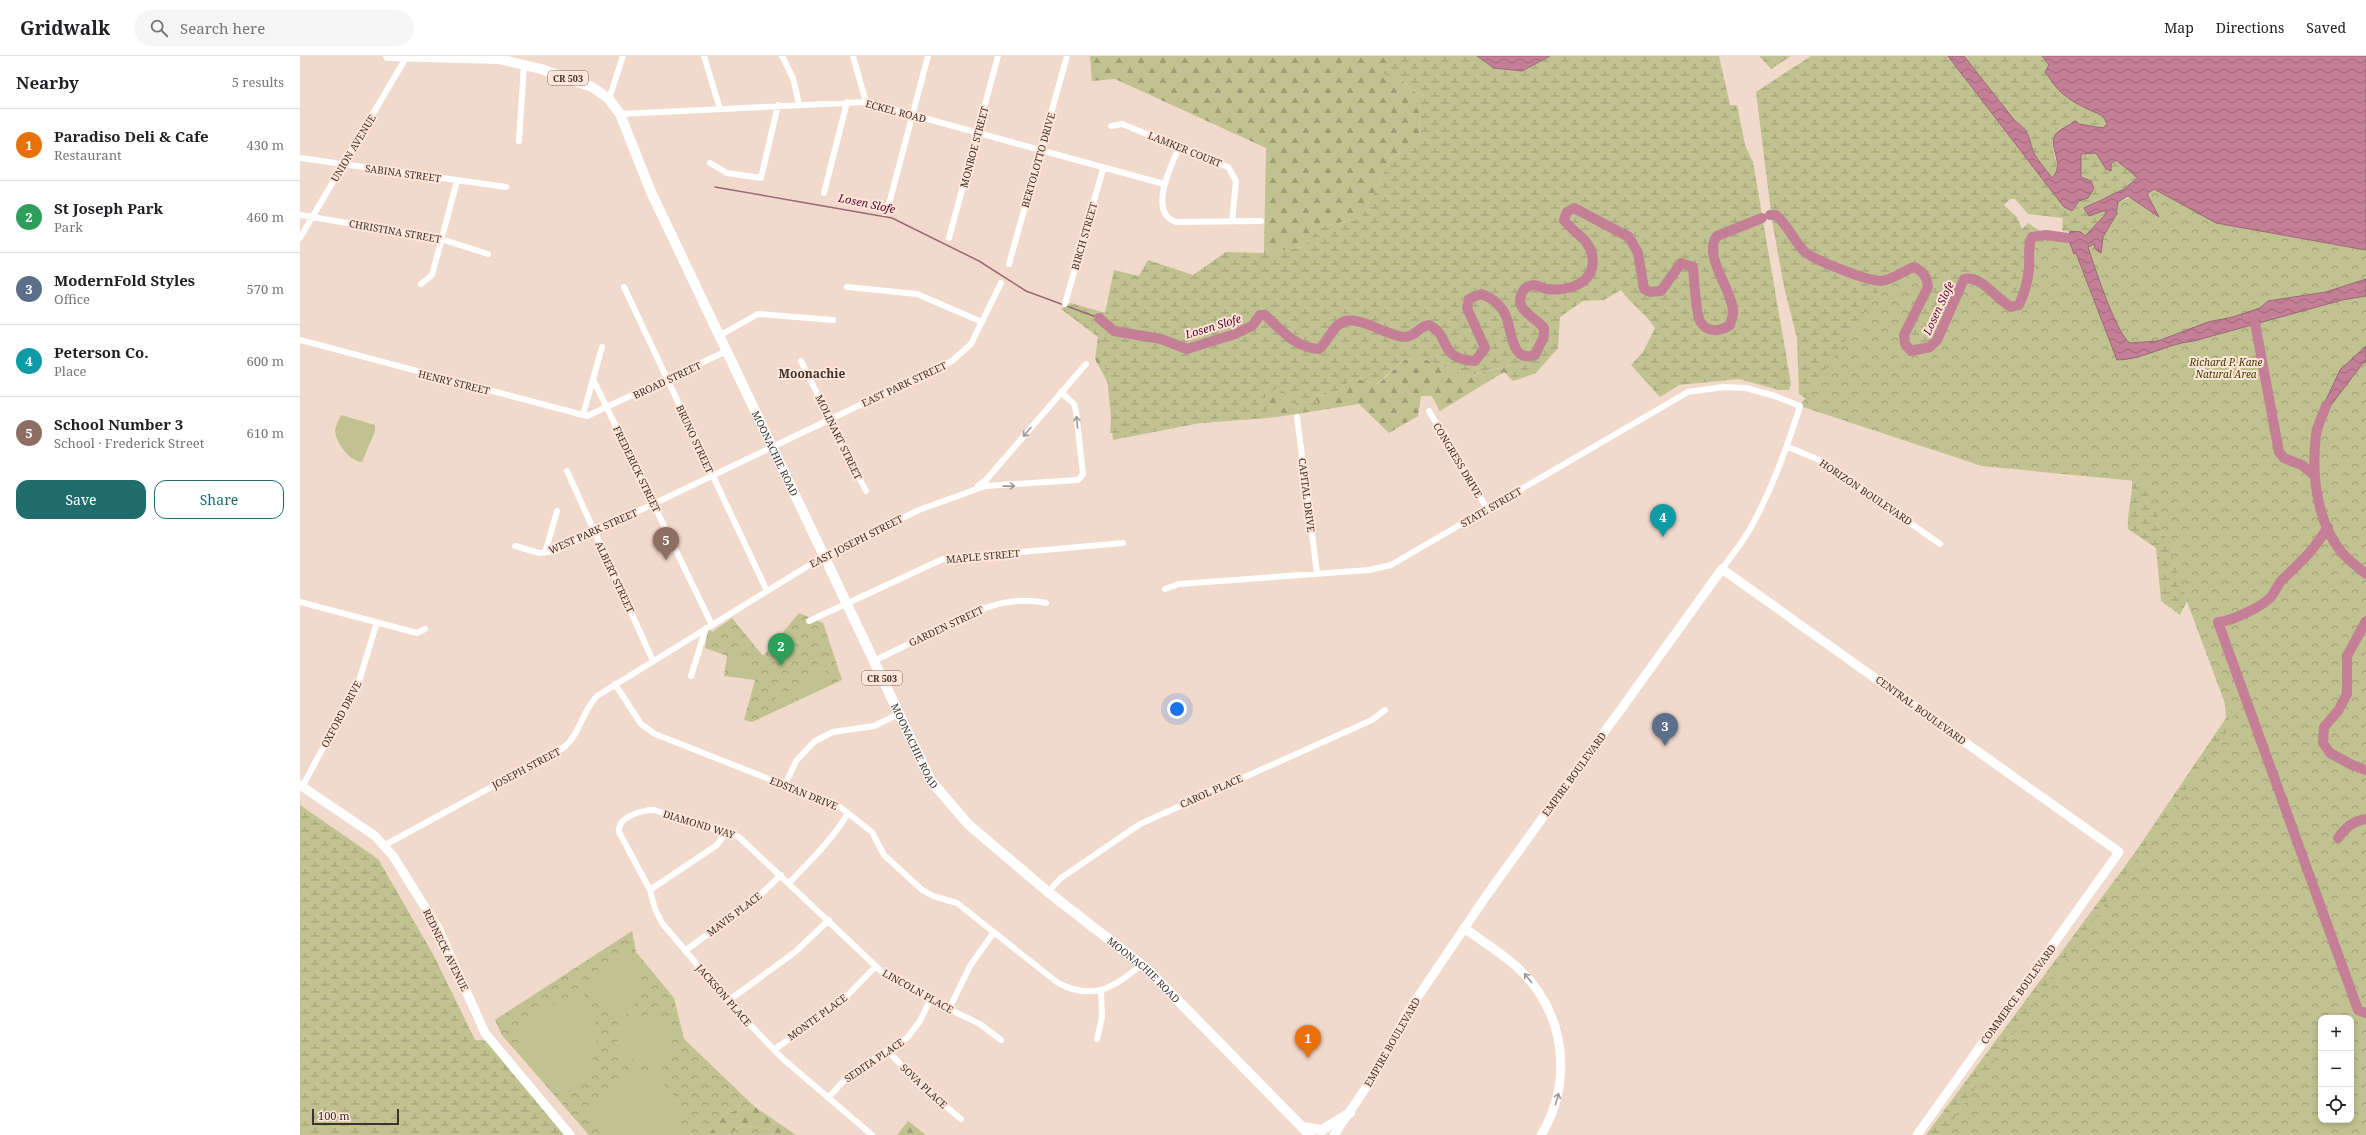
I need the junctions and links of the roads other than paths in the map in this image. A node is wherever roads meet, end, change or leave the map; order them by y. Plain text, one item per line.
1 (388, 56) edge
2 (623, 56) edge
3 (704, 56) edge
4 (782, 56) edge
5 (853, 56) edge
6 (928, 56) edge
7 (998, 56) edge
8 (1067, 56) edge
9 (407, 57) edge
10 (499, 57) edge
11 (524, 65) junction
12 (609, 99) junction
13 (847, 102) junction
14 (866, 102) junction
15 (799, 104) junction
16 (778, 106) junction
17 (720, 109) junction
18 (620, 114) junction
19 (912, 115) junction
20 (1111, 126) dead end
21 (977, 133) junction
22 (519, 141) dead end
23 (1179, 147) junction
24 (1040, 151) junction
25 (300, 158) edge
26 (710, 163) dead end
27 (343, 165) junction
28 (1103, 169) junction
29 (457, 181) junction
30 (1164, 184) junction
31 (506, 187) dead end
32 (824, 192) dead end
33 (889, 204) dead end
34 (300, 216) edge
35 (312, 217) junction
36 (1232, 221) junction
37 (1261, 221) dead end
38 (300, 238) edge
39 (948, 238) dead end
40 (442, 239) junction
41 (488, 254) dead end
42 (1009, 264) dead end
43 (1001, 283) dead end
44 (421, 284) dead end
45 (624, 287) dead end
46 (847, 287) dead end
47 (1065, 304) dead end
48 (833, 320) dead end
49 (982, 322) junction
50 (719, 336) junction
51 (300, 340) edge
52 (602, 347) dead end
53 (727, 351) junction
54 (801, 361) dead end
55 (1086, 364) dead end
56 (593, 379) junction
57 (667, 380) junction
58 (1061, 392) junction
59 (1800, 406) joint
60 (607, 408) junction
61 (1429, 411) dead end
62 (583, 415) junction
63 (1297, 417) dead end
64 (830, 419) junction
65 (773, 447) junction
66 (1788, 447) junction
67 (567, 471) dead end
68 (712, 475) junction
69 (971, 490) junction
70 (866, 491) dead end
71 (654, 503) junction
72 (1488, 510) junction
73 (557, 512) dead end
74 (594, 532) junction
75 (1123, 543) dead end
76 (1940, 544) dead end
77 (514, 546) dead end
78 (545, 553) junction
79 (824, 556) junction
80 (1722, 569) junction
81 (1316, 573) junction
82 (1165, 589) dead end
83 (767, 591) junction
84 (300, 602) edge
85 (847, 603) junction
86 (1046, 604) dead end
87 (809, 621) dead end
88 (377, 622) junction
89 (712, 625) junction
90 (706, 628) junction
91 (425, 629) dead end
92 (654, 661) junction
93 (874, 661) junction
94 (691, 676) dead end
95 (615, 684) junction
96 (1385, 710) dead end
97 (899, 714) junction
98 (785, 785) junction
99 (301, 786) edge
100 (848, 813) junction
101 (619, 825) joint
102 (726, 832) junction
103 (385, 845) junction
104 (2119, 852) joint
105 (781, 875) junction
106 (789, 883) junction
107 (650, 890) junction
108 (1048, 892) junction
109 (829, 920) junction
110 (1464, 928) junction
111 (994, 932) junction
112 (685, 951) junction
113 (1141, 965) junction
114 (876, 966) junction
115 (1101, 991) junction
116 (930, 1000) junction
117 (728, 1001) junction
118 (949, 1009) junction
119 (1097, 1039) dead end
120 (1001, 1040) dead end
121 (774, 1050) junction
122 (888, 1051) junction
123 (828, 1098) junction
124 (1350, 1113) junction
125 (961, 1119) dead end
126 (1302, 1128) junction
127 (570, 1135) edge
128 (872, 1135) edge
129 (1310, 1135) edge
130 (1334, 1135) edge
131 (1541, 1135) edge
132 (1917, 1135) edge

1 - 9 main road, CR 503
2 - 12 street
3 - 17 street
4 - 15 street
5 - 14 street
6 - 19 street
7 - 21 street, MONROE STREET
8 - 24 street, BERTOLOTTO DRIVE
9 - 10 main road, CR 503
9 - 27 street, UNION AVENUE
10 - 11 main road, CR 503
11 - 12 main road, CR 503
11 - 22 street
12 - 18 main road, CR 503
13 - 14 street, ECKEL ROAD
13 - 15 street, ECKEL ROAD
13 - 32 street
14 - 19 street, ECKEL ROAD
15 - 16 street, ECKEL ROAD
16 - 17 street, ECKEL ROAD
16 - 26 street
17 - 18 street, ECKEL ROAD
18 - 50 main road, MOONACHIE ROAD / CR 503
19 - 21 street, ECKEL ROAD
19 - 33 street
20 - 23 street, LAMKER COURT
21 - 24 street, ECKEL ROAD
21 - 39 street, MONROE STREET
23 - 30 street
23 - 36 street, LAMKER COURT
24 - 28 street, ECKEL ROAD
24 - 42 street, BERTOLOTTO DRIVE
25 - 27 street, SABINA STREET
27 - 29 street, SABINA STREET
27 - 35 street, UNION AVENUE
28 - 30 street, ECKEL ROAD
28 - 47 street, BIRCH STREET
29 - 31 street, SABINA STREET
29 - 40 street
30 - 36 street
34 - 35 street, CHRISTINA STREET
35 - 38 street, UNION AVENUE
35 - 40 street, CHRISTINA STREET
36 - 37 street
40 - 41 street, CHRISTINA STREET
40 - 44 street
43 - 49 street, EAST PARK STREET
45 - 57 street, BRUNO STREET
46 - 49 street
48 - 50 street
49 - 64 street, EAST PARK STREET
50 - 53 main road, MOONACHIE ROAD / CR 503
51 - 62 street, HENRY STREET
52 - 56 street
53 - 57 street, BROAD STREET
53 - 65 main road, MOONACHIE ROAD / CR 503
54 - 64 street, MOLINART STREET
55 - 58 street, EAST JOSEPH STREET
56 - 60 street, FREDERICK STREET
56 - 62 street
57 - 60 street, BROAD STREET
57 - 68 street, BRUNO STREET
58 -> 69 street, EAST JOSEPH STREET
69 -> 58 street, EAST JOSEPH STREET
59 - 66 street, EMPIRE BOULEVARD
59 - 72 street, STATE STREET
60 - 62 street, HENRY STREET
60 - 71 street, FREDERICK STREET
61 - 72 street, CONGRESS DRIVE
63 - 81 street, CAPITAL DRIVE
64 - 65 street, EAST PARK STREET
64 - 70 street, MOLINART STREET
65 - 68 street, EAST PARK STREET
65 - 79 main road, MOONACHIE ROAD / CR 503
66 - 76 street, HORIZON BOULEVARD
66 - 80 street, EMPIRE BOULEVARD
67 - 74 street, ALBERT STREET
68 - 71 street, WEST PARK STREET
68 - 83 street, BRUNO STREET
69 - 79 street, EAST JOSEPH STREET
71 - 74 street, WEST PARK STREET
71 - 89 street, FREDERICK STREET
72 - 81 street, STATE STREET
73 - 78 street
74 - 78 street, WEST PARK STREET
74 - 92 street, ALBERT STREET
75 - 85 street, MAPLE STREET
77 - 78 street, WEST PARK STREET
79 - 83 street, EAST JOSEPH STREET
79 - 85 main road, MOONACHIE ROAD / CR 503
80 - 104 street, CENTRAL BOULEVARD
80 - 110 street, EMPIRE BOULEVARD
81 - 82 street, STATE STREET
83 - 89 street, EAST JOSEPH STREET
84 - 88 street
85 - 87 street, MAPLE STREET
85 - 93 main road, MOONACHIE ROAD / CR 503
86 - 93 street, GARDEN STREET
88 - 91 street
88 - 99 street, OXFORD DRIVE
89 - 90 street, EAST JOSEPH STREET
90 - 92 street, JOSEPH STREET
90 - 94 street
92 - 95 street, JOSEPH STREET
93 - 97 main road, MOONACHIE ROAD / CR 503
95 - 98 street, EDSTAN DRIVE
95 - 103 street, JOSEPH STREET
96 - 108 street, CAROL PLACE
97 - 98 street
97 - 108 main road, MOONACHIE ROAD / CR 503
98 - 100 street, EDSTAN DRIVE
99 - 103 street, REDNECK AVENUE
100 - 106 street
100 - 111 street, EDSTAN DRIVE
101 - 102 street, DIAMOND WAY
101 - 107 street, JACKSON PLACE
102 - 105 street, DIAMOND WAY
102 - 107 street
103 - 127 street, REDNECK AVENUE
104 - 132 street, COMMERCE BOULEVARD
105 - 106 street, DIAMOND WAY
105 - 112 street, MAVIS PLACE
106 - 109 street, LINCOLN PLACE
107 - 112 street, JACKSON PLACE
108 - 113 main road, MOONACHIE ROAD / CR 503
109 - 114 street, LINCOLN PLACE
109 - 117 street
110 - 124 street, EMPIRE BOULEVARD
131 -> 110 street
111 - 115 street, EDSTAN DRIVE
111 - 118 street
112 - 117 street, JACKSON PLACE
113 - 115 street, EDSTAN DRIVE
113 - 126 main road, MOONACHIE ROAD / CR 503
114 - 116 street, LINCOLN PLACE
114 - 121 street, MONTE PLACE
115 - 119 street
116 - 118 street, LINCOLN PLACE
116 - 122 street, SEDITA PLACE
117 - 121 street, JACKSON PLACE
118 - 120 street, LINCOLN PLACE
121 - 123 street, JACKSON PLACE
122 - 123 street, SEDITA PLACE
122 - 125 street, SOVA PLACE
123 - 128 street, JACKSON PLACE
124 - 126 main road
124 - 130 street, EMPIRE BOULEVARD
126 - 129 main road, MOONACHIE ROAD / CR 503

